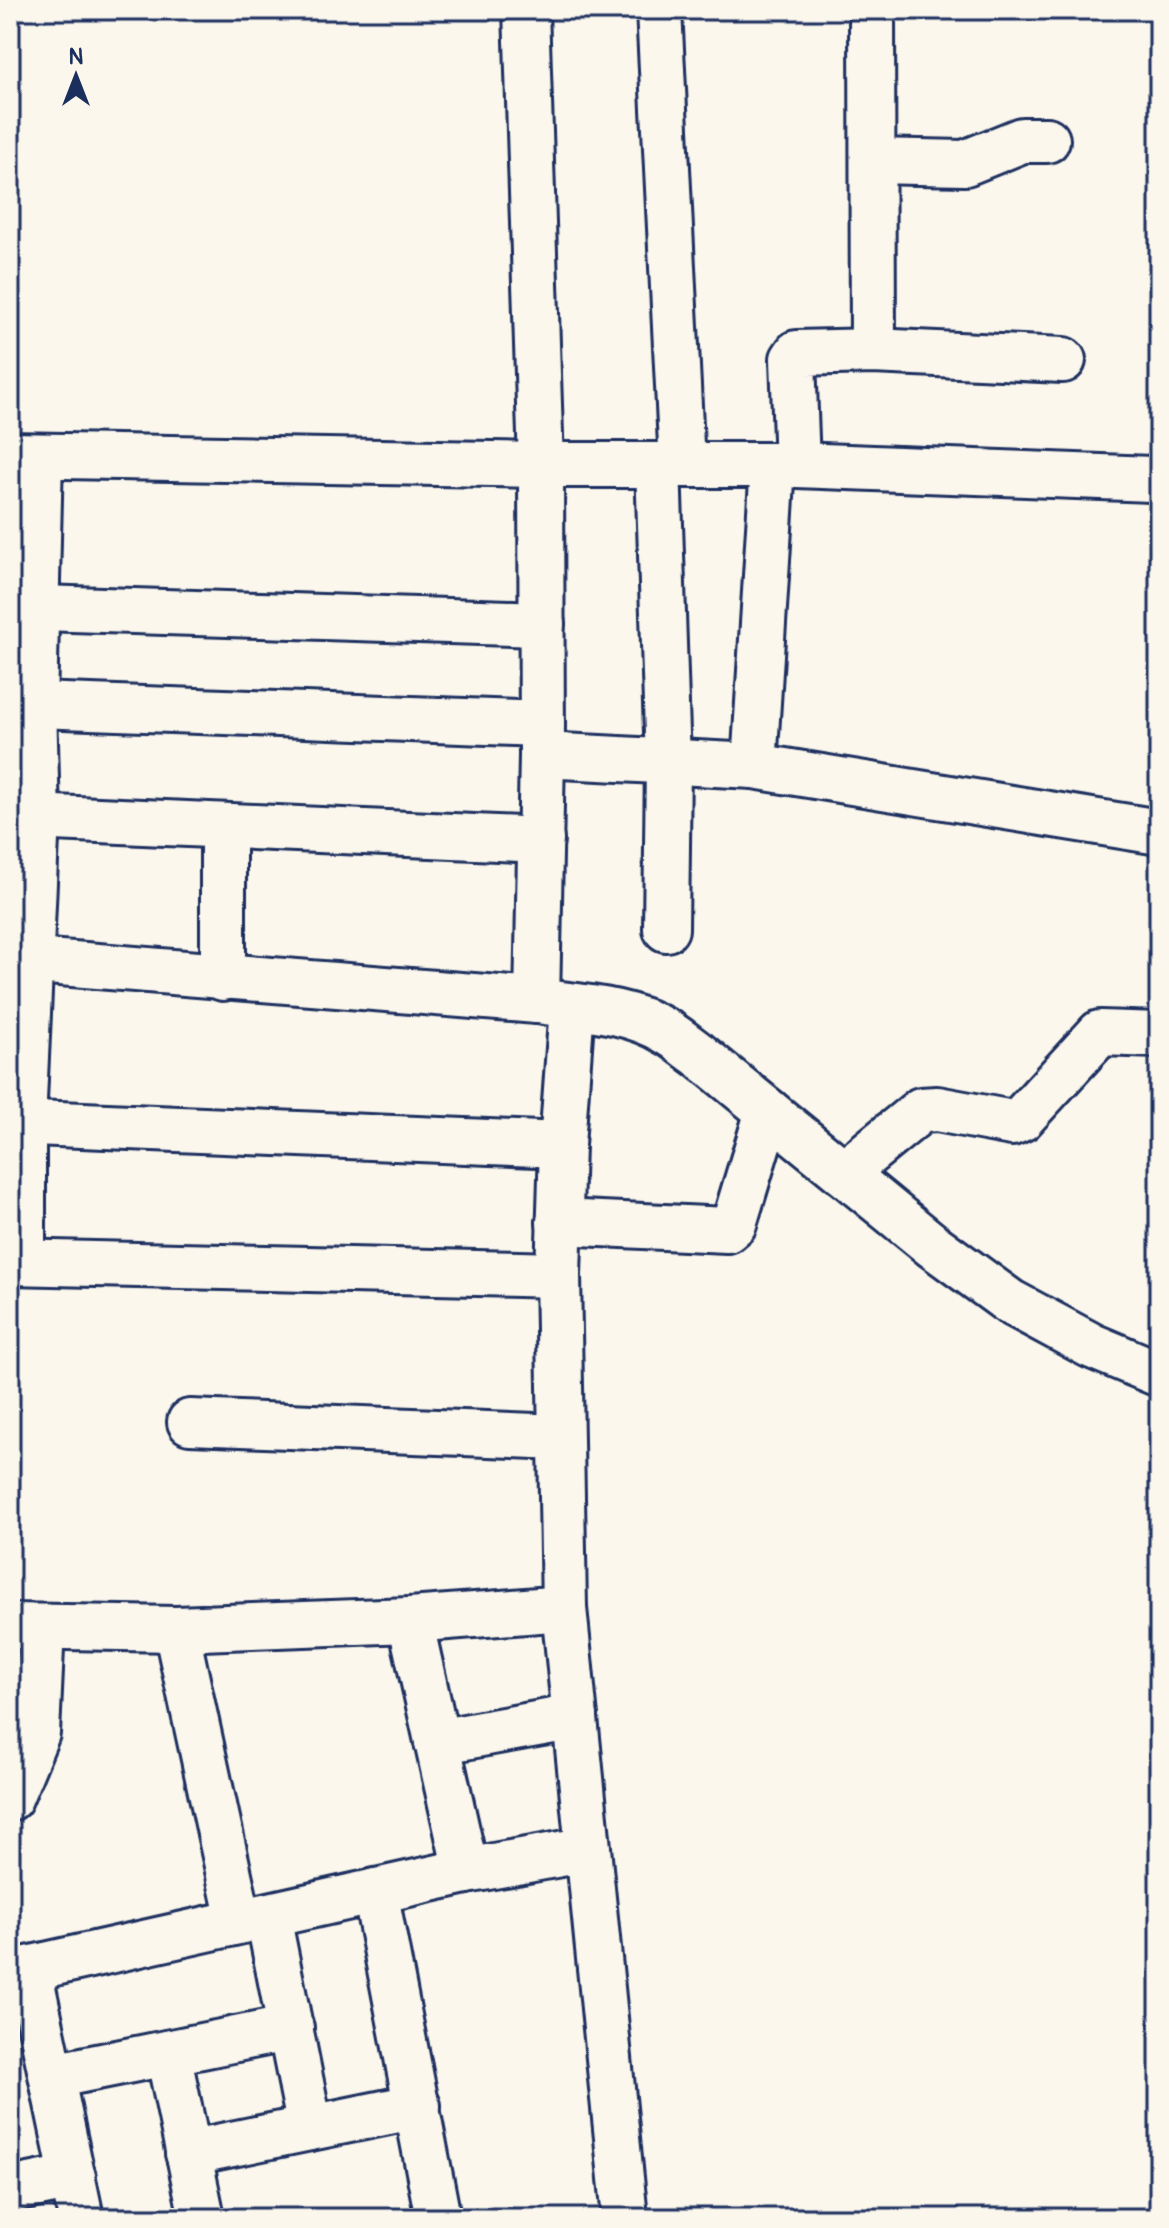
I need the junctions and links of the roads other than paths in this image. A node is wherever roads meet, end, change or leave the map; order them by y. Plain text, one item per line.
1 (526, 10) edge
2 (659, 10) edge
3 (872, 10) edge
4 (1047, 140) dead end
5 (873, 161) junction
6 (873, 351) junction
7 (1063, 360) dead end
8 (25, 456) edge
9 (541, 465) junction
10 (670, 465) junction
11 (785, 465) junction
12 (1159, 476) edge
13 (24, 539) edge
14 (23, 608) edge
15 (542, 624) junction
16 (22, 704) edge
17 (542, 740) junction
18 (668, 763) junction
19 (754, 766) junction
20 (23, 817) edge
21 (223, 826) junction
22 (1159, 832) edge
23 (541, 840) junction
24 (666, 929) dead end
25 (20, 960) edge
26 (223, 978) junction
27 (554, 1003) junction
28 (1159, 1035) edge
29 (768, 1111) junction
30 (17, 1122) edge
31 (562, 1145) junction
32 (844, 1173) junction
33 (559, 1222) junction
34 (17, 1262) edge
35 (558, 1275) junction
36 (1159, 1374) edge
37 (190, 1422) dead end
38 (560, 1437) junction
39 (564, 1608) junction
40 (410, 1620) junction
41 (26, 1626) edge
42 (176, 1629) junction
43 (575, 1717) junction
44 (437, 1742) junction
45 (10, 1798) edge
46 (588, 1849) junction
47 (466, 1871) junction
48 (375, 1891) junction
49 (253, 1918) junction
50 (20, 1971) edge
51 (291, 2028) junction
52 (168, 2053) junction
53 (52, 2076) junction
54 (418, 2106) junction
55 (310, 2128) junction
56 (188, 2153) junction
57 (10, 2190) edge
58 (77, 2197) edge
59 (202, 2218) edge
60 (438, 2218) edge
61 (625, 2218) edge

1 - 9 street
2 - 10 street
3 - 5 street
4 - 5 street
5 - 6 street
6 - 7 street
6 - 11 street
8 - 9 street
8 - 13 street
9 - 10 street
9 - 15 street
10 - 11 street
10 - 18 street
11 - 12 street
11 - 19 street
13 - 14 street
14 - 15 street
14 - 16 street
15 - 17 street
16 - 17 street
16 - 20 street
17 - 18 street
17 - 23 street
18 - 19 street
18 - 24 street
19 - 22 street
20 - 21 street
20 - 25 street
21 - 23 street
21 - 26 street
23 - 27 street
25 - 26 street
25 - 30 street
26 - 27 street
27 - 29 street
27 - 31 street
28 - 32 street
29 - 32 street
29 - 33 street
30 - 31 street
30 - 34 street
31 - 33 street
32 - 36 street
33 - 35 street
34 - 35 street
35 - 38 street
37 - 38 street
38 - 39 street
39 - 40 street
39 - 43 street
40 - 42 street
40 - 44 street
41 - 42 street
41 - 45 street
42 - 49 street
43 - 44 street
43 - 46 street
44 - 47 street
46 - 47 street
46 - 61 street
47 - 48 street
48 - 49 street
48 - 54 street
49 - 50 street
49 - 51 street
50 - 53 street
51 - 52 street
51 - 55 street
52 - 53 street
52 - 56 street
53 - 58 street
54 - 55 street
54 - 60 street
55 - 56 street
56 - 59 street
57 - 58 street

